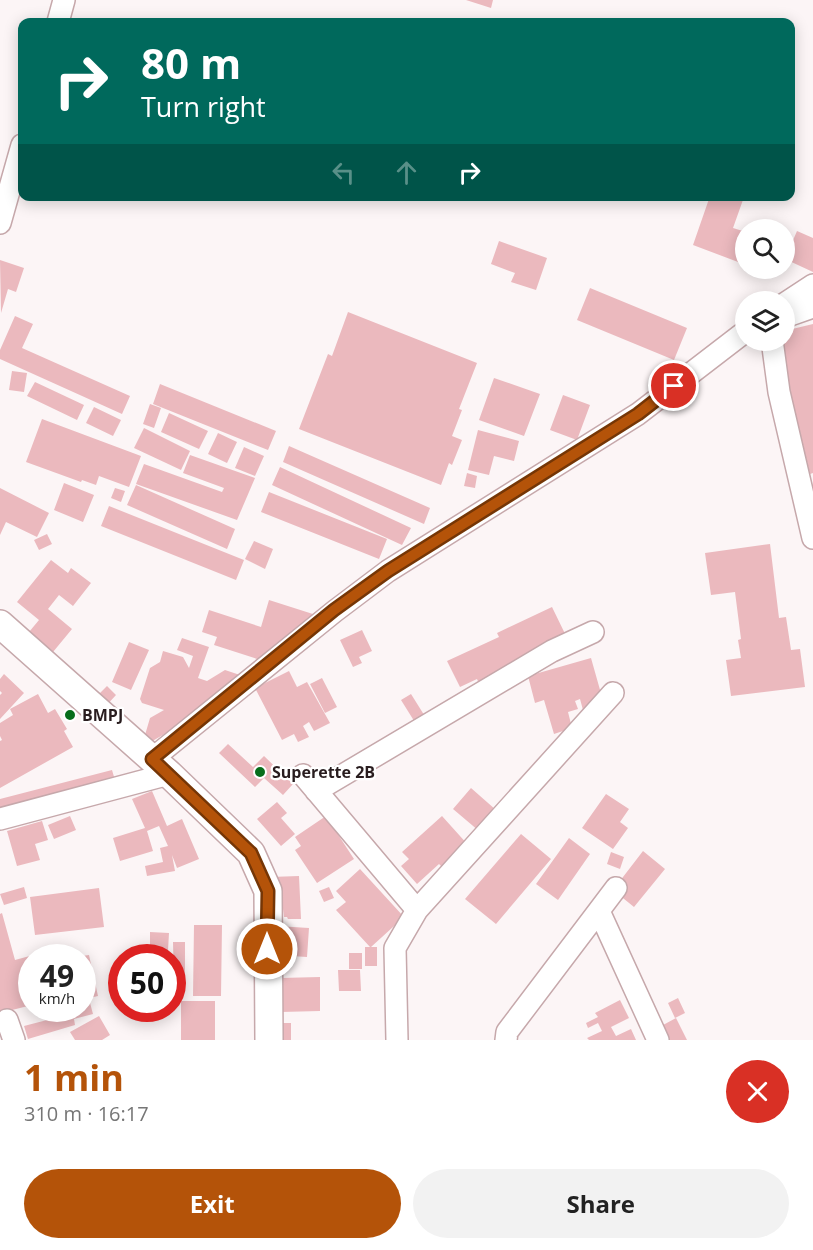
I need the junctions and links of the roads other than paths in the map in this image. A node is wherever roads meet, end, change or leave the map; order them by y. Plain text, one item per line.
1 (64, 0) edge
2 (59, 18) edge
3 (18, 159) edge
4 (0, 223) edge
5 (813, 285) edge
6 (795, 297) edge
7 (813, 307) edge
8 (795, 313) edge
9 (735, 339) edge
10 (774, 351) edge
11 (813, 538) edge
12 (0, 624) edge
13 (593, 632) dead end
14 (613, 693) dead end
15 (161, 766) junction
16 (0, 819) edge
17 (616, 888) dead end
18 (417, 910) junction
19 (599, 911) junction
20 (509, 1037) edge
21 (269, 1040) edge
22 (397, 1040) edge
23 (658, 1040) edge

1 - 2 street
3 - 4 street
5 - 6 street
7 - 8 street
9 - 15 street
10 - 11 street
12 - 15 main road
13 - 18 street
14 - 18 street
15 - 16 street
15 - 21 main road
17 - 19 street
18 - 22 street
19 - 20 street
19 - 23 street

